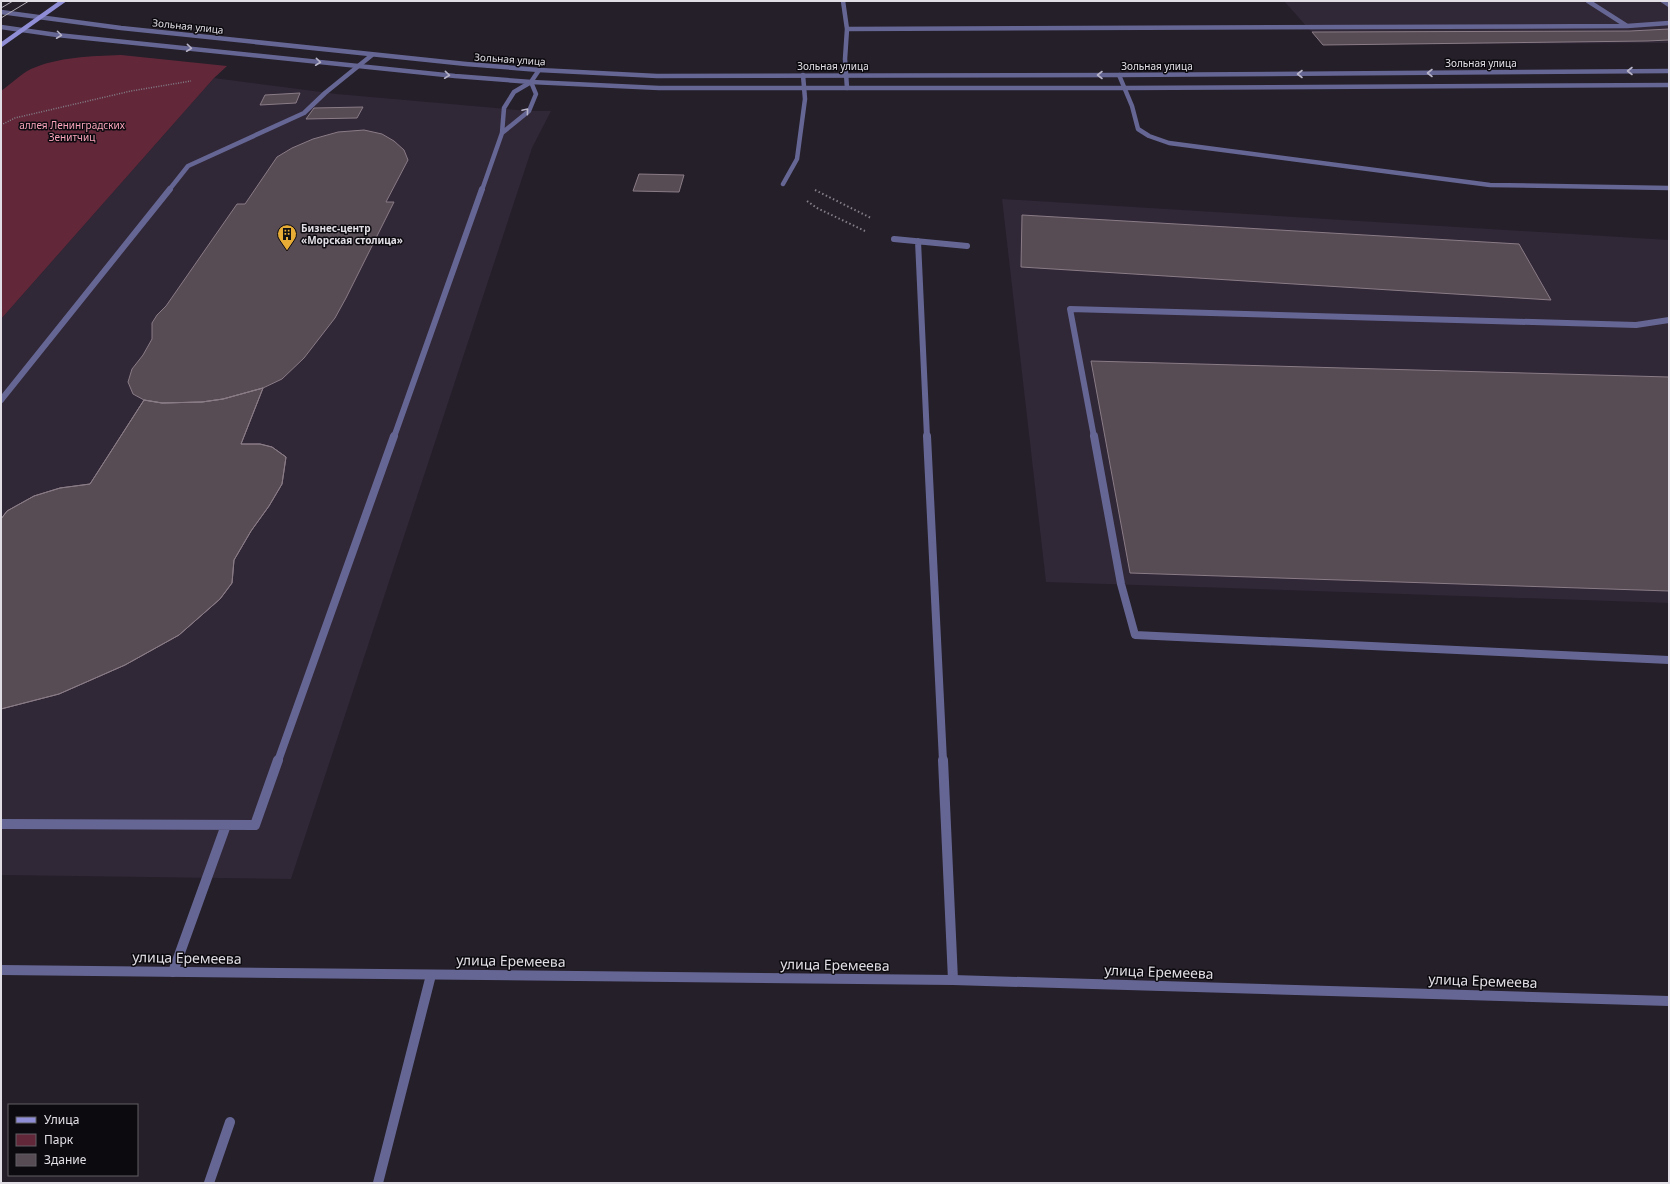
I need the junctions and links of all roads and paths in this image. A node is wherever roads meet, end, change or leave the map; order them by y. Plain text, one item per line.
1 (64, 1) edge
2 (843, 1) edge
3 (1588, 1) edge
4 (1662, 1) edge
5 (1669, 5) edge
6 (1, 12) edge
7 (38, 18) junction
8 (1669, 23) edge
9 (1627, 26) junction
10 (1, 27) edge
11 (847, 29) junction
12 (21, 30) junction
13 (1, 45) edge
14 (372, 54) junction
15 (357, 66) junction
16 (540, 70) junction
17 (1669, 71) edge
18 (803, 75) junction
19 (846, 75) junction
20 (1119, 75) junction
21 (197, 80) dead end
22 (531, 82) junction
23 (1669, 85) edge
24 (804, 88) junction
25 (847, 88) junction
26 (1124, 88) junction
27 (1, 125) edge
28 (502, 133) junction
29 (789, 174) junction
30 (783, 184) joint
31 (1669, 188) edge
32 (894, 239) junction
33 (918, 241) junction
34 (967, 246) dead end
35 (1669, 320) edge
36 (1, 400) edge
37 (1669, 660) edge
38 (1, 824) edge
39 (226, 825) junction
40 (1, 970) edge
41 (173, 972) junction
42 (431, 975) junction
43 (953, 980) junction
44 (1669, 1001) edge
45 (230, 1122) dead end
46 (209, 1183) edge
47 (378, 1183) edge

1 - 7 main road
2 - 11 street
3 - 9 street
4 - 5 street
6 - 7 street, Зольная улица
7 - 12 main road
7 - 14 street, Зольная улица
8 - 9 street
9 - 11 street
10 - 12 street, Зольная улица
11 - 19 street
12 - 13 main road
12 -> 15 street, Зольная улица
14 - 15 street
14 - 16 street, Зольная улица
15 -> 22 street, Зольная улица
15 - 36 street
16 - 18 street, Зольная улица
16 - 22 street
17 -> 20 street, Зольная улица
18 - 19 street, Зольная улица
18 - 24 street
20 -> 19 street, Зольная улица
19 - 25 street
20 - 26 street
21 - 27 path
22 - 24 street, Зольная улица
22 - 28 street
28 -> 22 street
23 - 26 street, Зольная улица
24 - 25 street, Зольная улица
24 - 29 street
25 - 26 street, Зольная улица
26 - 31 street
28 - 39 street
29 - 30 street
29 - 32 path
30 - 32 path
32 - 33 street
33 - 34 street
33 - 43 street
35 - 37 street
38 - 39 street
39 - 41 street
40 - 41 street, улица Еремеева
41 - 42 street, улица Еремеева
42 - 43 street, улица Еремеева
42 - 47 street
43 - 44 street, улица Еремеева
45 - 46 street

